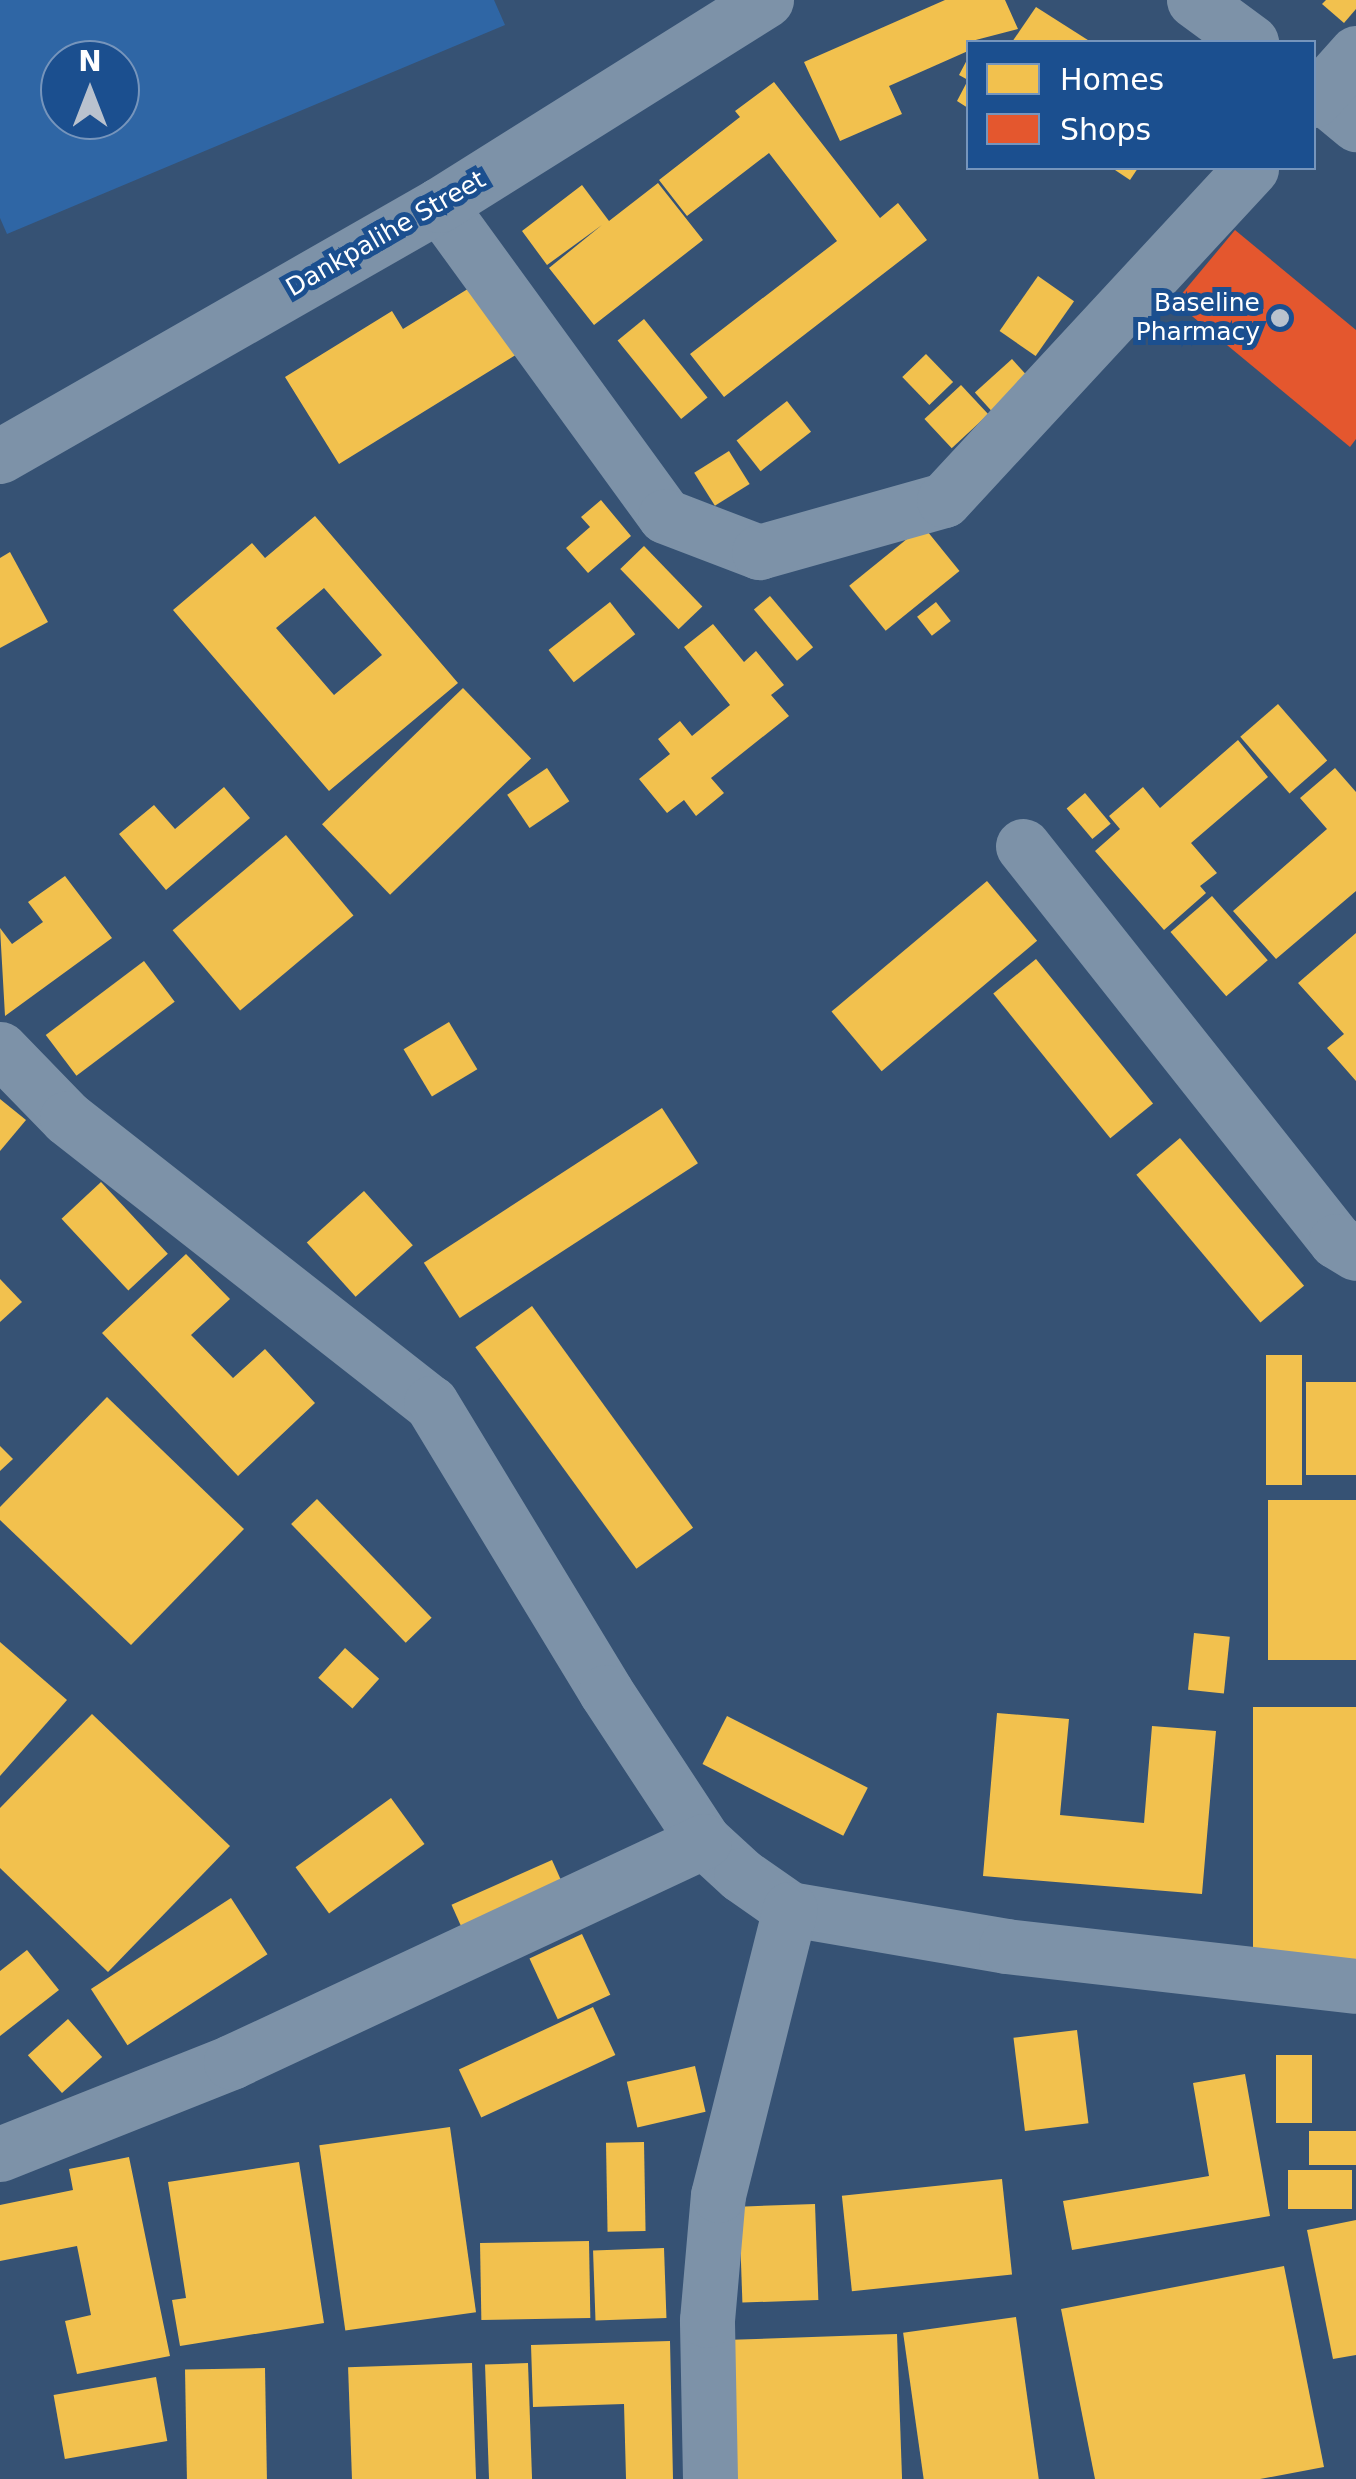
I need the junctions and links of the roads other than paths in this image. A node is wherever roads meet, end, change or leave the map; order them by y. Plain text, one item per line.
1 (766, 0) edge
2 (1194, 0) edge
3 (1248, 40) edge
4 (1356, 53) edge
5 (1326, 102) edge
6 (1249, 170) edge
7 (439, 205) junction
8 (0, 456) edge
9 (1023, 846) dead end
10 (0, 1050) edge
11 (1356, 1252) edge
12 (704, 1840) junction
13 (790, 1908) junction
14 (1356, 1986) edge
15 (0, 2154) edge
16 (710, 2479) edge

1 - 7 street, Dankpalihe Street
2 - 3 street
4 - 5 street
6 - 7 street
7 - 8 street, Dankpalihe Street
9 - 11 street
10 - 12 street
12 - 13 street
12 - 15 street
13 - 14 street
13 - 16 street

